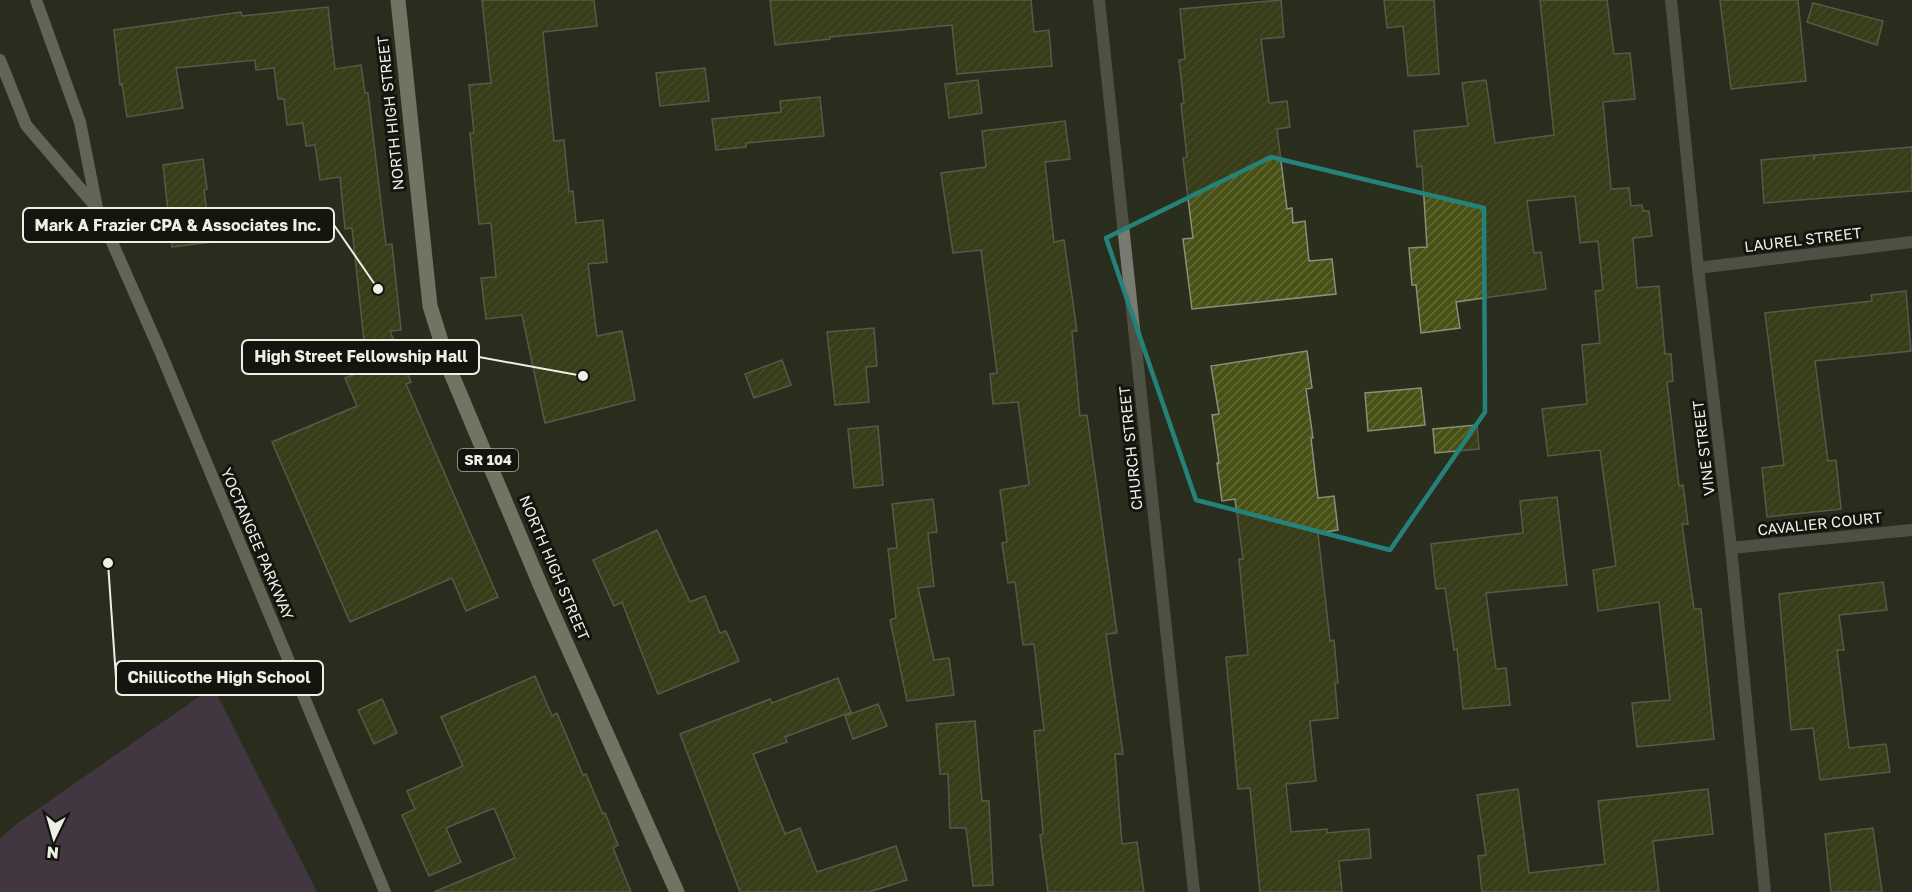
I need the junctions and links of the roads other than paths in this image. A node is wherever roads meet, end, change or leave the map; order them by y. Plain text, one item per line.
1 (36, 0) edge
2 (398, 0) edge
3 (1099, 0) edge
4 (1671, 0) edge
5 (0, 60) edge
6 (97, 208) junction
7 (1912, 242) edge
8 (1698, 268) junction
9 (1912, 530) edge
10 (1731, 548) junction
11 (385, 892) edge
12 (677, 892) edge
13 (1194, 892) edge
14 (1764, 892) edge

1 - 6 street, YOCTANGEE PARKWAY
2 - 12 main road, NORTH HIGH STREET / SR 104
3 - 13 street, CHURCH STREET
4 - 8 street, VINE STREET
5 - 6 street, YOCTANGEE PARKWAY
6 - 11 street, YOCTANGEE PARKWAY
7 - 8 street, LAUREL STREET
8 - 10 street, VINE STREET
9 - 10 street, CAVALIER COURT
10 - 14 street, VINE STREET

